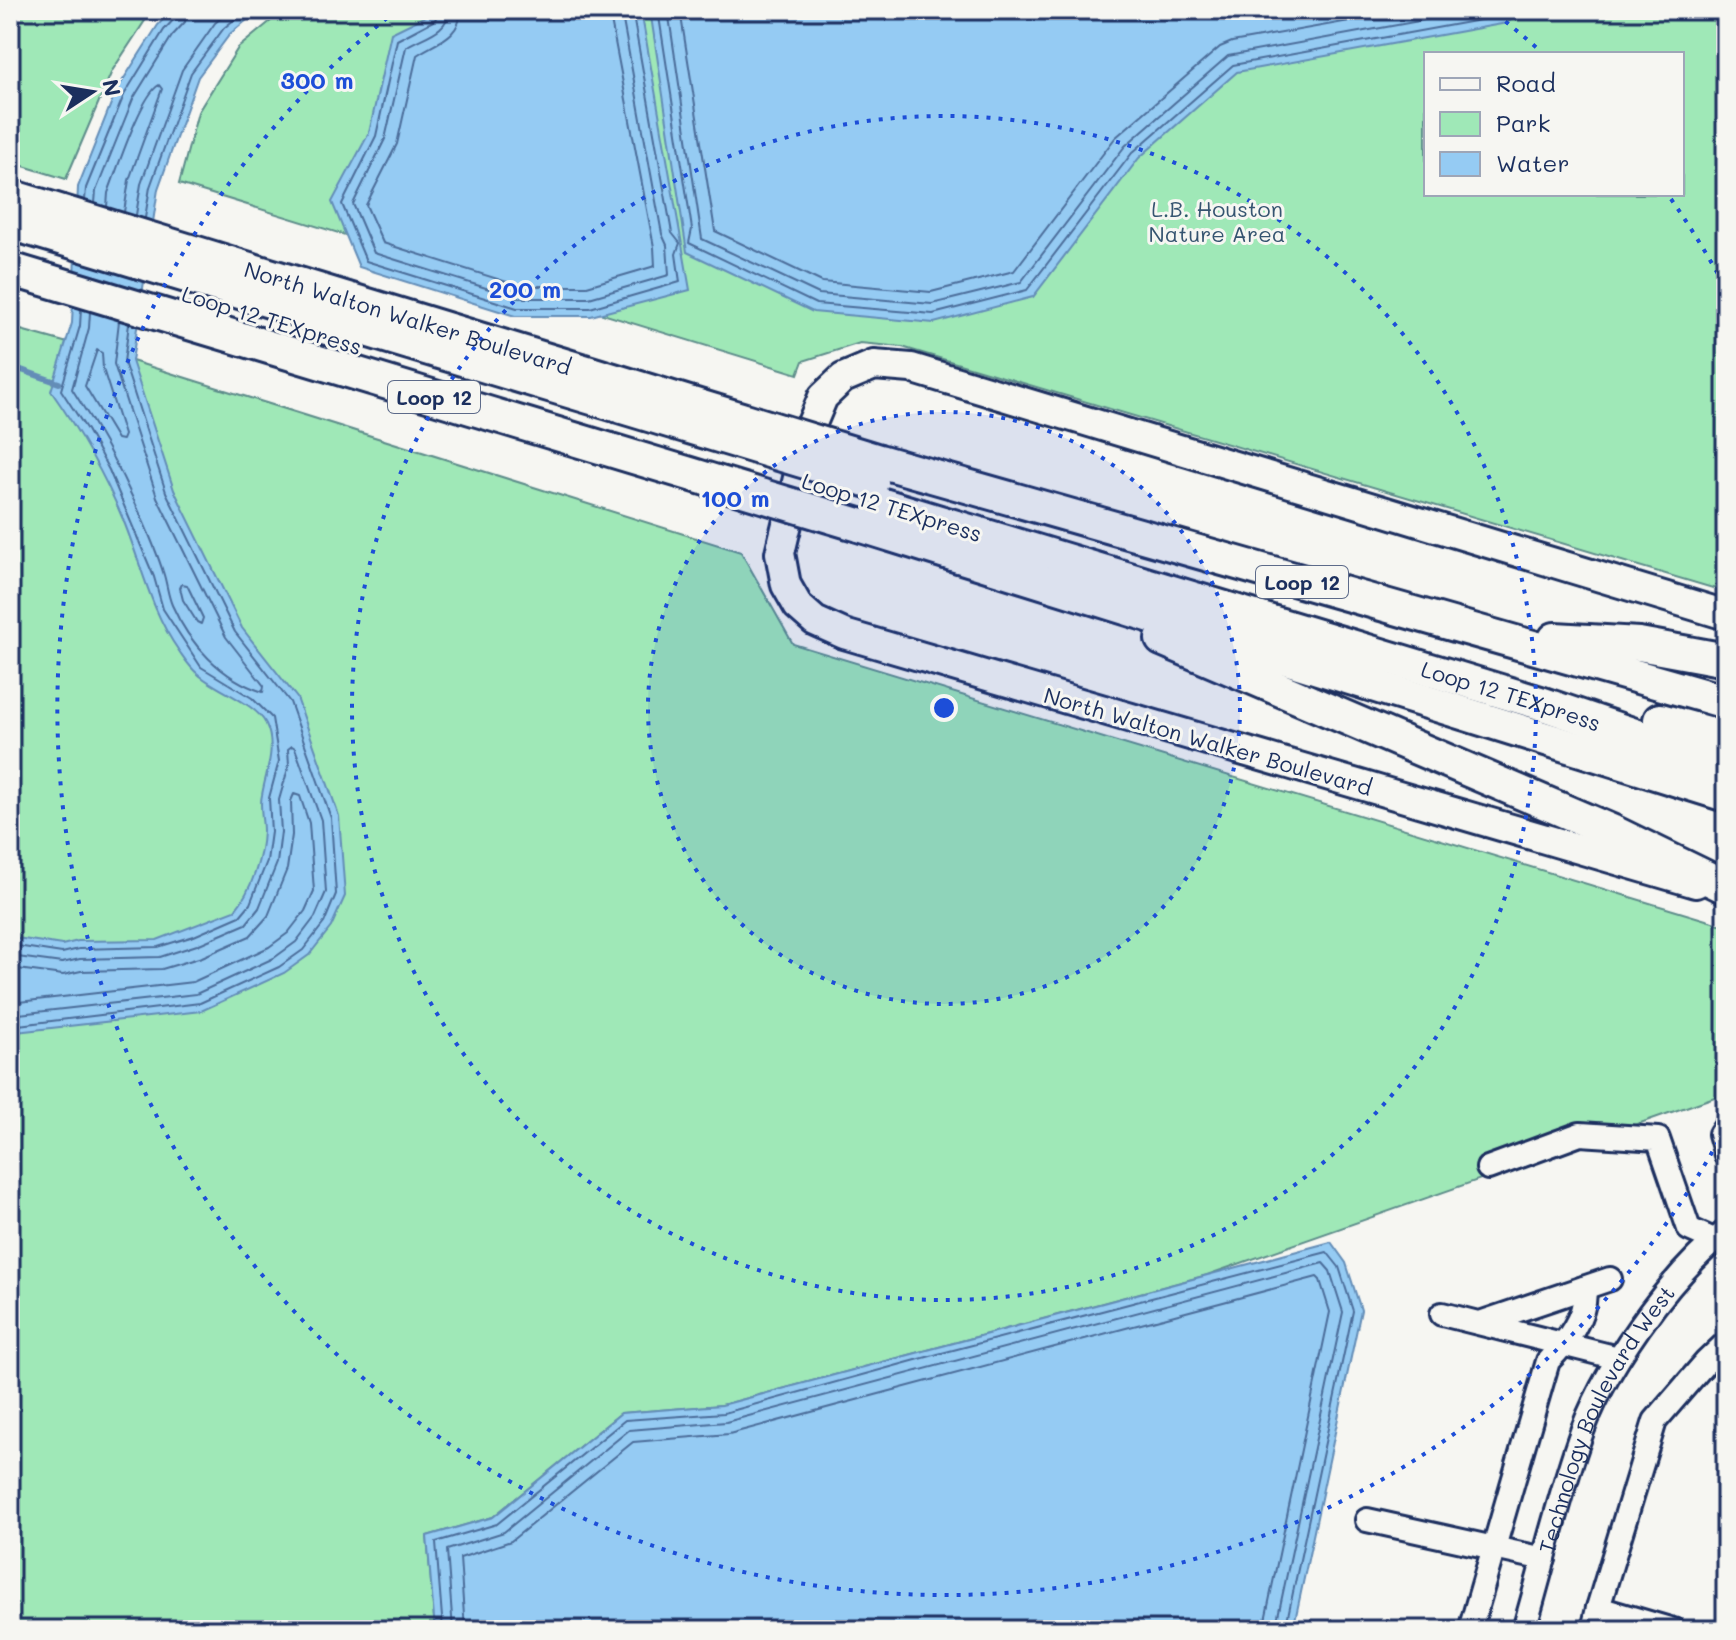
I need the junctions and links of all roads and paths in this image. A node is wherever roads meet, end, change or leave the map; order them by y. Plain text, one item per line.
1 (10, 196) edge
2 (10, 223) edge
3 (10, 241) edge
4 (10, 269) edge
5 (870, 493) junction
6 (1024, 578) junction
7 (1726, 615) edge
8 (1495, 636) junction
9 (1726, 660) edge
10 (1542, 696) junction
11 (1726, 702) edge
12 (1726, 738) edge
13 (1726, 766) edge
14 (1726, 795) edge
15 (1726, 890) edge
16 (1726, 1125) edge
17 (1726, 1155) edge
18 (1488, 1168) dead end
19 (1720, 1236) edge
20 (1610, 1279) dead end
21 (1584, 1288) junction
22 (1442, 1314) dead end
23 (1479, 1323) junction
24 (1726, 1343) edge
25 (1564, 1345) junction
26 (1618, 1358) junction
27 (1367, 1520) dead end
28 (1495, 1548) junction
29 (1544, 1559) junction
30 (1595, 1619) edge
31 (1470, 1630) edge
32 (1524, 1630) edge
33 (1673, 1630) edge

1 - 5 highway, North Walton Walker Boulevard / Loop 12, bridge
2 - 5 highway, Loop 12 TEXpress, bridge
3 - 5 highway, Loop 12 TEXpress
4 - 5 highway, North Walton Walker Boulevard / Loop 12, bridge
5 - 6 highway, North Walton Walker Boulevard / Loop 12
5 - 8 highway, North Walton Walker Boulevard / Loop 12
5 - 10 highway, Loop 12 TEXpress
6 - 14 highway, North Walton Walker Boulevard / Loop 12
6 - 15 highway
7 - 15 main road, North Walton Walker Boulevard
8 - 9 highway
8 - 11 highway, North Walton Walker Boulevard / Loop 12
10 - 12 highway, Loop 12 TEXpress
10 - 13 highway, Loop 12 TEXpress
16 - 17 street
18 - 19 street
19 - 26 street, Technology Boulevard West
20 - 21 street
21 - 23 street
21 - 25 street
22 - 23 street
23 - 25 street
24 - 30 street
25 - 26 street
25 - 28 street
26 - 29 street, Technology Boulevard West
27 - 28 street
28 - 29 street
28 - 31 street
29 - 32 street, Technology Boulevard West
30 - 33 street

